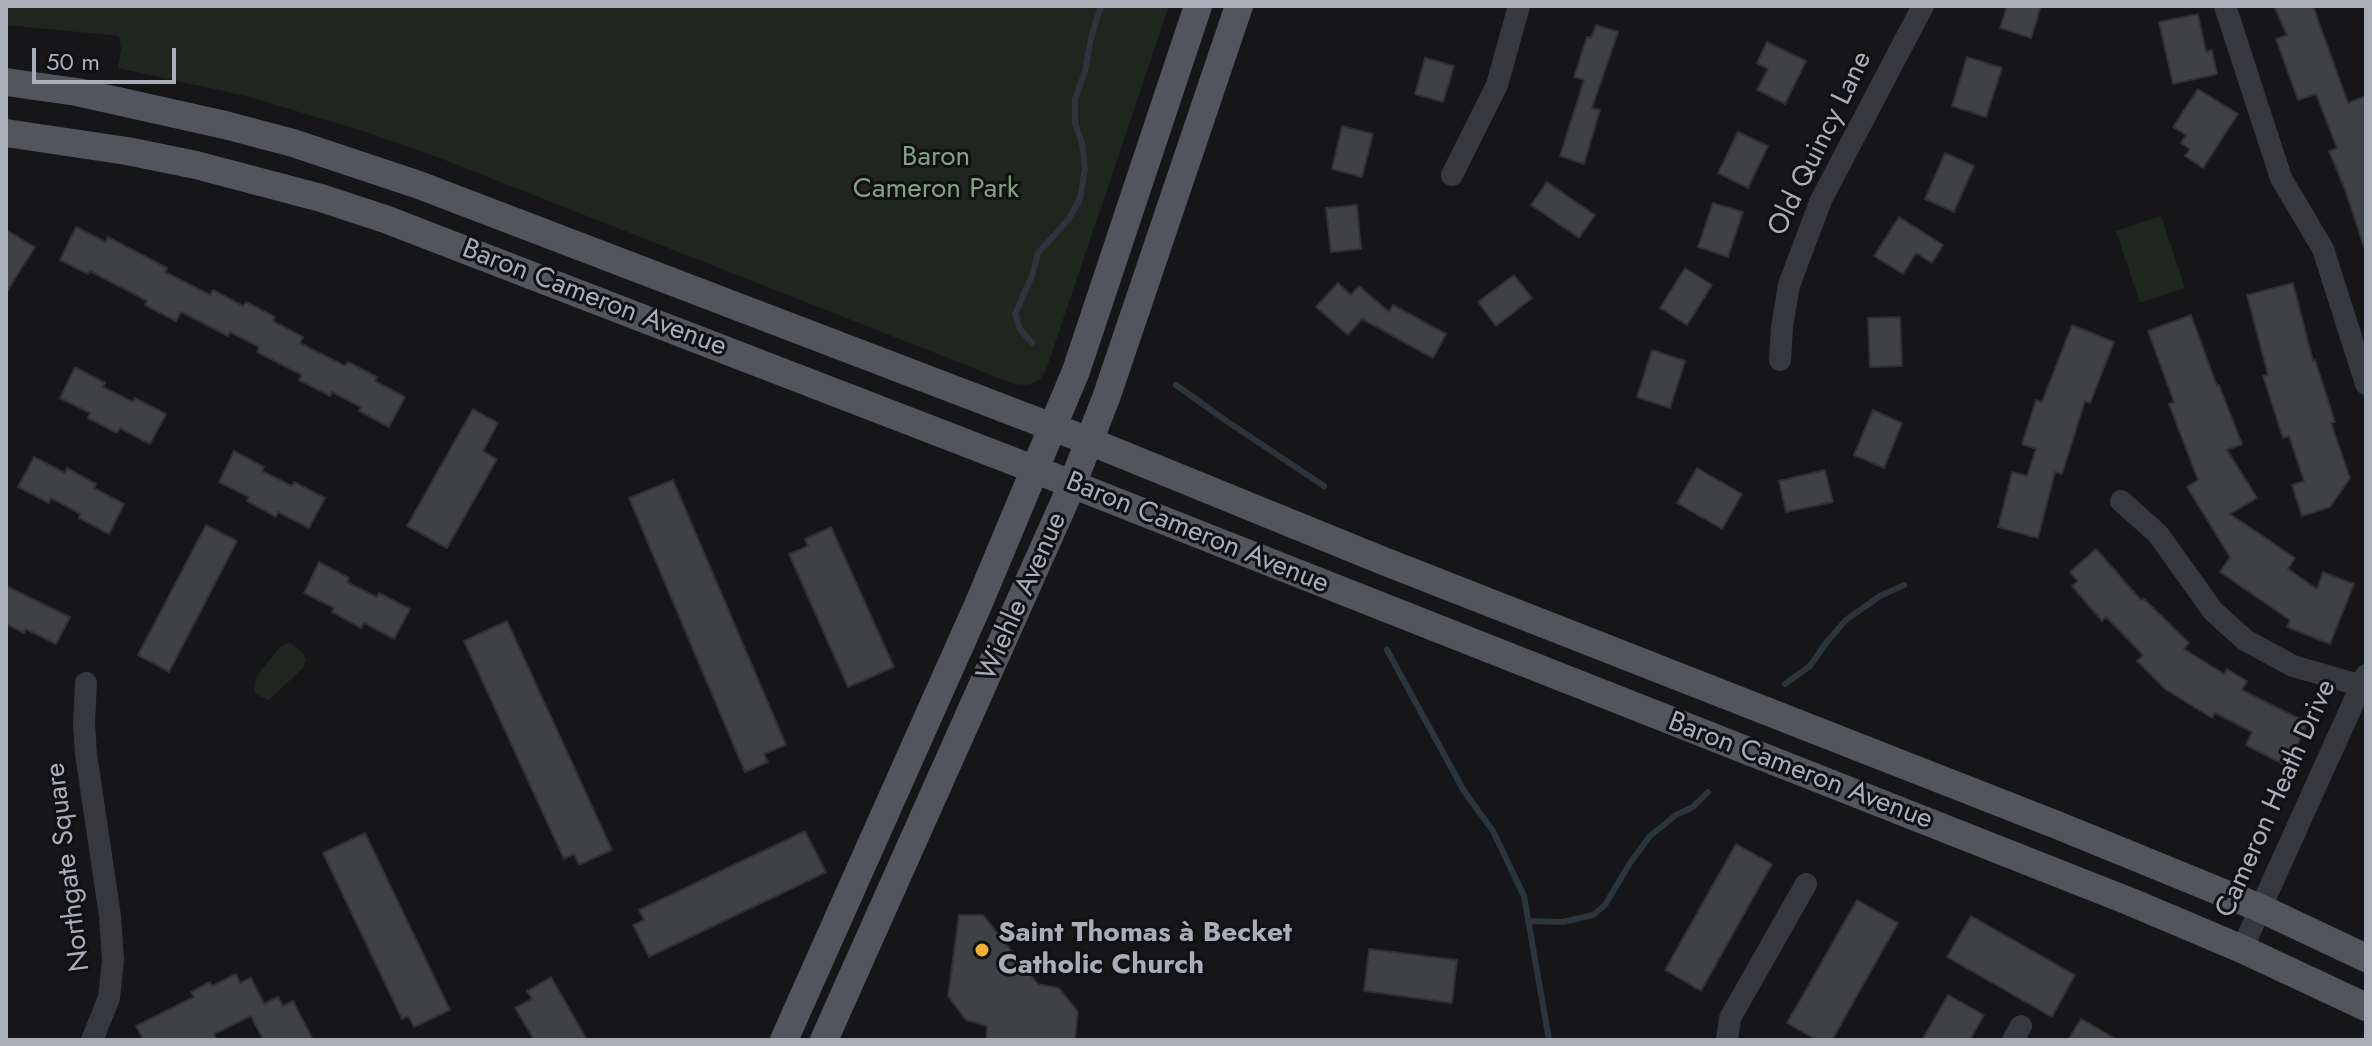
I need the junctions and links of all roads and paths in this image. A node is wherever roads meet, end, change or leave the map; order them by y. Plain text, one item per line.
1 (1198, 6) edge
2 (1239, 6) edge
3 (1519, 6) edge
4 (1923, 6) edge
5 (2225, 6) edge
6 (6, 82) edge
7 (6, 133) edge
8 (1452, 175) dead end
9 (1780, 360) dead end
10 (2366, 384) edge
11 (1053, 428) junction
12 (1089, 441) junction
13 (1036, 470) junction
14 (1072, 485) junction
15 (2121, 501) dead end
16 (2365, 682) edge
17 (86, 683) dead end
18 (1806, 884) dead end
19 (2260, 908) junction
20 (2242, 949) junction
21 (2366, 958) edge
22 (2366, 1007) edge
23 (92, 1040) edge
24 (784, 1040) edge
25 (824, 1040) edge
26 (1727, 1040) edge

1 - 11 main road, Wiehle Avenue
2 - 12 main road, Wiehle Avenue
3 - 8 street
4 - 9 street, Old Quincy Lane
5 - 10 street
6 - 11 main road, Baron Cameron Avenue
7 - 13 main road, Baron Cameron Avenue
11 - 12 main road, Baron Cameron Avenue
11 - 13 main road, Wiehle Avenue
12 - 14 main road, Wiehle Avenue
12 - 19 main road, Baron Cameron Avenue
13 - 14 main road, Baron Cameron Avenue
13 - 24 main road, Wiehle Avenue
14 - 20 main road, Baron Cameron Avenue
14 - 25 main road, Wiehle Avenue
15 - 16 street
16 - 19 street, Cameron Heath Drive
17 - 23 street, Northgate Square
18 - 26 street
19 - 20 street, Cameron Heath Drive
19 - 21 main road, Baron Cameron Avenue
20 - 22 main road, Baron Cameron Avenue

